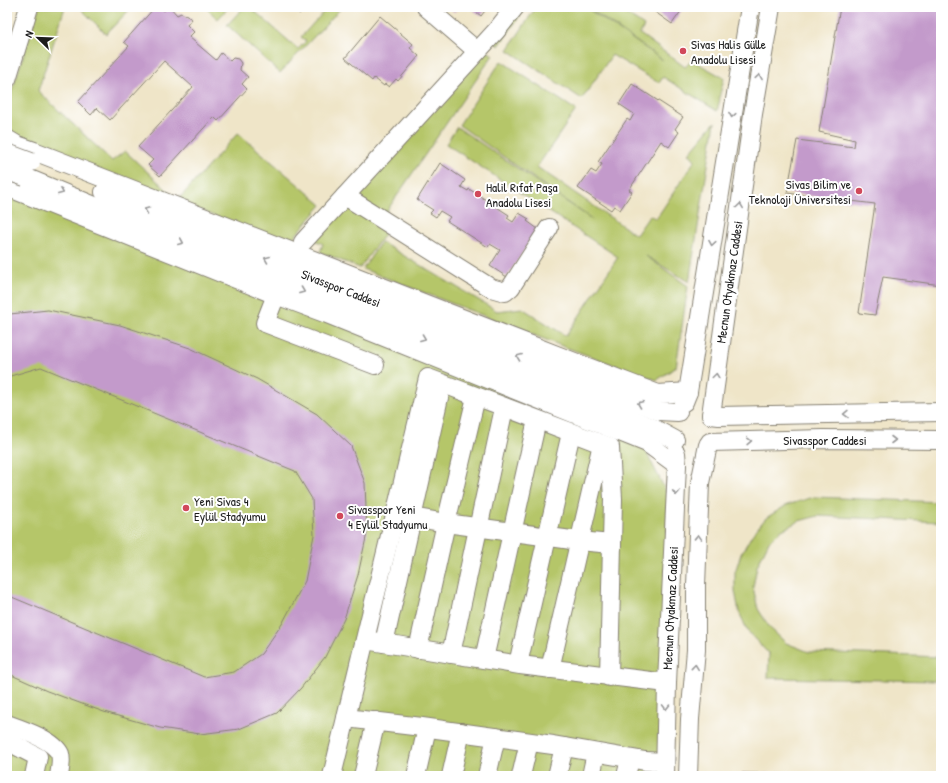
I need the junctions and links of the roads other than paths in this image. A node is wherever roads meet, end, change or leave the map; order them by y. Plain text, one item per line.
1 (29, 7) edge
2 (426, 7) edge
3 (515, 7) edge
4 (750, 7) edge
5 (771, 7) edge
6 (477, 52) junction
7 (7, 79) edge
8 (7, 139) edge
9 (7, 153) edge
10 (28, 170) junction
11 (7, 171) edge
12 (7, 187) edge
13 (345, 196) junction
14 (549, 228) dead end
15 (303, 242) dead end
16 (276, 295) junction
17 (374, 365) dead end
18 (442, 384) junction
19 (688, 392) junction
20 (476, 397) junction
21 (504, 408) junction
22 (679, 411) junction
23 (941, 412) edge
24 (711, 415) junction
25 (537, 420) junction
26 (570, 433) junction
27 (675, 440) junction
28 (941, 440) edge
29 (602, 444) junction
30 (709, 444) junction
31 (677, 465) junction
32 (412, 517) junction
33 (446, 523) junction
34 (479, 527) junction
35 (512, 532) junction
36 (546, 537) junction
37 (579, 541) junction
38 (612, 544) junction
39 (365, 640) junction
40 (384, 643) junction
41 (418, 649) junction
42 (451, 654) junction
43 (484, 659) junction
44 (518, 664) junction
45 (550, 669) junction
46 (609, 676) junction
47 (666, 683) junction
48 (346, 718) junction
49 (376, 721) junction
50 (427, 728) junction
51 (8, 730) edge
52 (461, 732) junction
53 (496, 737) junction
54 (529, 742) junction
55 (564, 747) junction
56 (596, 753) junction
57 (640, 765) edge
58 (665, 769) edge
59 (34, 776) edge
60 (59, 776) edge
61 (332, 776) edge
62 (363, 776) edge
63 (416, 776) edge
64 (451, 776) edge
65 (487, 776) edge
66 (521, 776) edge
67 (557, 776) edge
68 (591, 776) edge
69 (626, 776) edge
70 (688, 776) edge

1 - 7 street
2 - 6 street
3 - 6 street
4 -> 19 street, Mecnun Otyakmaz Caddesi
24 -> 5 street, Mecnun Otyakmaz Caddesi
6 - 13 street
8 - 19 street
9 - 10 street, Sivasspor Caddesi, bridge
10 - 11 street, Sivasspor Caddesi, bridge
22 -> 10 street, Sivasspor Caddesi
10 -> 27 street, Sivasspor Caddesi
12 - 16 street
13 - 14 street
13 - 15 street
16 - 17 street
16 - 31 street
18 - 20 street
18 - 32 street
18 - 39 street
19 - 22 street, Mecnun Otyakmaz Caddesi
20 - 21 street
20 - 33 street
21 - 25 street
21 - 34 street
22 - 24 street
22 - 27 street
23 -> 24 street, Sivasspor Caddesi
24 - 30 street
25 - 26 street
25 - 35 street
26 - 29 street
26 - 36 street
27 - 30 street
27 - 31 street, Mecnun Otyakmaz Caddesi
30 -> 28 street, Sivasspor Caddesi
29 - 37 street
29 - 38 street
70 -> 30 street, Mecnun Otyakmaz Caddesi
31 -> 47 street, Mecnun Otyakmaz Caddesi
32 - 33 street
32 - 40 street
33 - 34 street
33 - 41 street
34 - 35 street
34 - 42 street
35 - 36 street
35 - 43 street
36 - 37 street
36 - 44 street
37 - 38 street
37 - 45 street
38 - 46 street
39 - 40 street
39 - 48 street
40 - 41 street
41 - 42 street
42 - 43 street
43 - 44 street
44 - 45 street
45 - 46 street
46 - 47 street
47 -> 58 street, Mecnun Otyakmaz Caddesi
48 - 49 street
48 - 61 street
49 - 50 street
49 - 62 street
50 - 52 street
50 - 63 street
51 - 59 street
51 - 60 street
52 - 53 street
52 - 64 street
53 - 54 street
53 - 65 street
54 - 55 street
54 - 66 street
55 - 56 street
55 - 67 street
56 - 57 street
56 - 68 street
57 - 58 street
57 - 69 street

